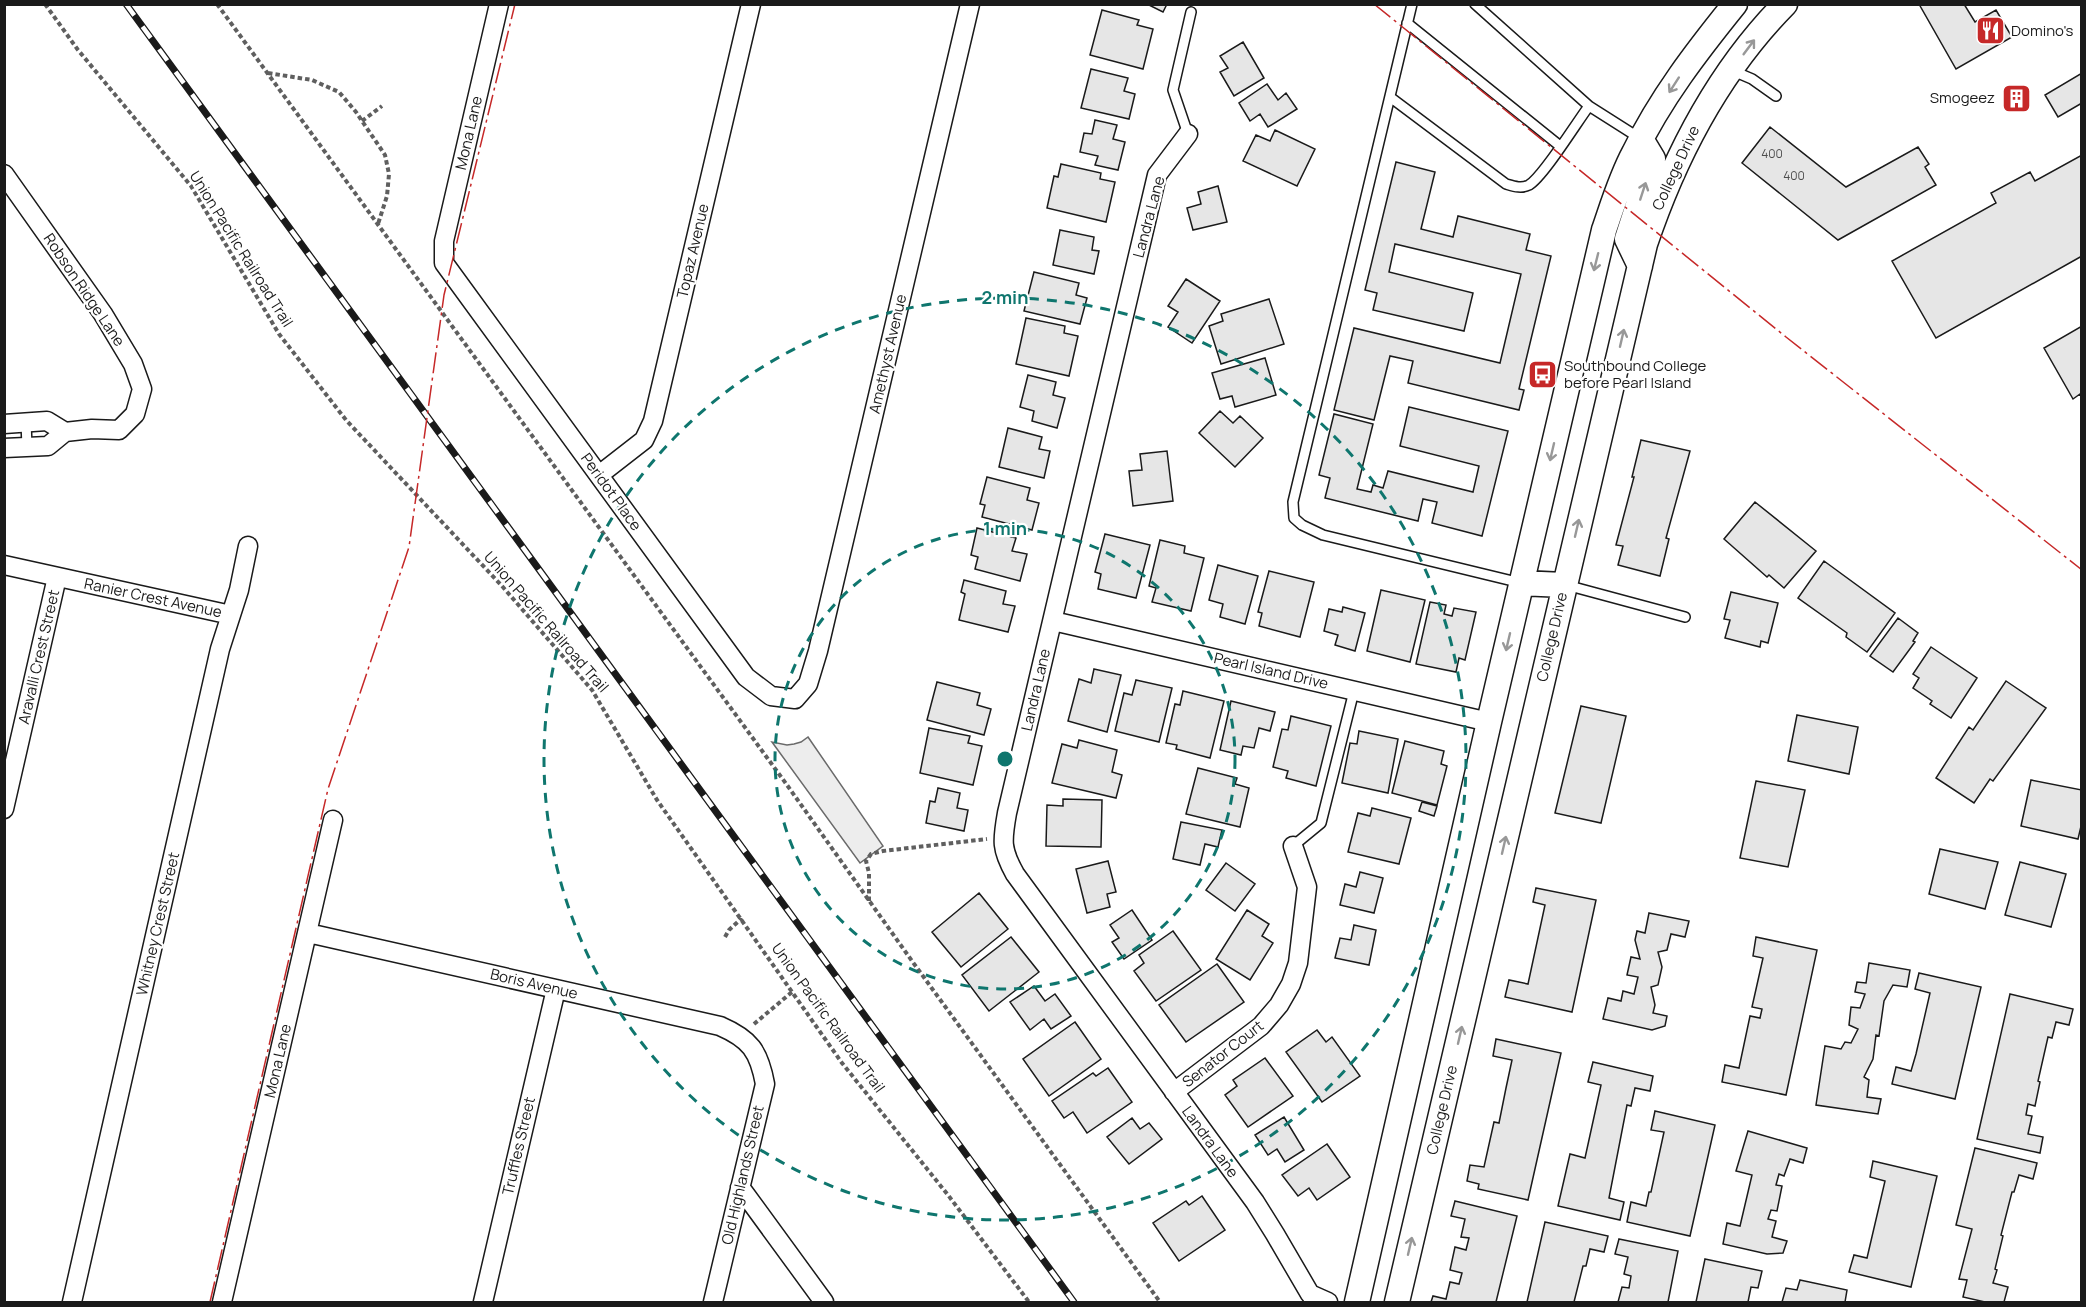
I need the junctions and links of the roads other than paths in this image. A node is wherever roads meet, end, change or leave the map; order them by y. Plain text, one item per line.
1 (499, 4) edge
2 (752, 4) edge
3 (970, 4) edge
4 (1412, 4) edge
5 (1475, 4) edge
6 (1735, 4) edge
7 (1785, 4) edge
8 (1191, 12) dead end
9 (1407, 23) junction
10 (1700, 49) junction
11 (1731, 70) junction
12 (1776, 96) dead end
13 (1390, 97) junction
14 (1589, 106) junction
15 (1188, 134) joint
16 (1641, 139) junction
17 (1560, 146) junction
18 (4, 174) edge
19 (444, 263) joint
20 (1640, 266) junction
21 (26, 423) junction
22 (4, 424) edge
23 (65, 432) junction
24 (27, 447) junction
25 (4, 448) edge
26 (599, 475) junction
27 (248, 546) dead end
28 (4, 565) edge
29 (57, 577) junction
30 (1521, 583) junction
31 (1564, 585) junction
32 (231, 615) junction
33 (1685, 617) dead end
34 (1053, 621) junction
35 (1354, 691) junction
36 (795, 699) joint
37 (1489, 722) junction
38 (4, 809) edge
39 (333, 820) dead end
40 (1293, 846) joint
41 (308, 933) junction
42 (556, 988) junction
43 (753, 1050) joint
44 (1174, 1092) junction
45 (740, 1187) junction
46 (72, 1302) edge
47 (222, 1302) edge
48 (483, 1302) edge
49 (713, 1302) edge
50 (824, 1302) edge
51 (1328, 1302) edge
52 (1357, 1302) edge
53 (1397, 1302) edge

1 - 19 street, Mona Lane
2 - 26 street, Topaz Avenue
3 - 36 street, Amethyst Avenue
4 - 9 lane
5 - 14 lane
6 - 10 main road
11 -> 7 main road, College Drive
8 - 15 lane
9 - 13 lane
9 - 17 lane
10 - 11 main road
10 -> 16 main road
11 - 12 lane
11 - 20 main road, College Drive
13 - 17 lane
13 - 30 lane
14 - 16 lane
14 - 17 lane
15 - 34 street, Landra Lane
20 -> 16 main road
16 -> 30 main road
18 - 23 street, Robson Ridge Lane
19 - 26 street, Peridot Place
31 -> 20 main road, College Drive
21 - 22 street
21 - 23 street
21 - 24 lane
23 - 24 street
24 - 25 street
26 - 36 street, Peridot Place
27 - 32 street, Whitney Crest Street
28 - 29 street, Ranier Crest Avenue
29 - 32 street, Ranier Crest Avenue
29 - 38 street, Aravalli Crest Street
30 - 31 main road
30 -> 37 main road
31 - 33 lane
53 -> 31 main road, College Drive
32 - 46 street, Whitney Crest Street
34 - 35 street, Pearl Island Drive
34 - 44 street, Landra Lane
35 - 37 street, Pearl Island Drive
35 - 40 lane
37 - 52 main road
39 - 41 street, Mona Lane
40 - 44 street, Senator Court
41 - 42 street, Boris Avenue
41 - 47 street, Mona Lane
42 - 43 street, Boris Avenue
42 - 48 street, Truffles Street
43 - 45 street, Old Highlands Street
44 - 51 street, Landra Lane
45 - 49 street, Old Highlands Street
45 - 50 street

